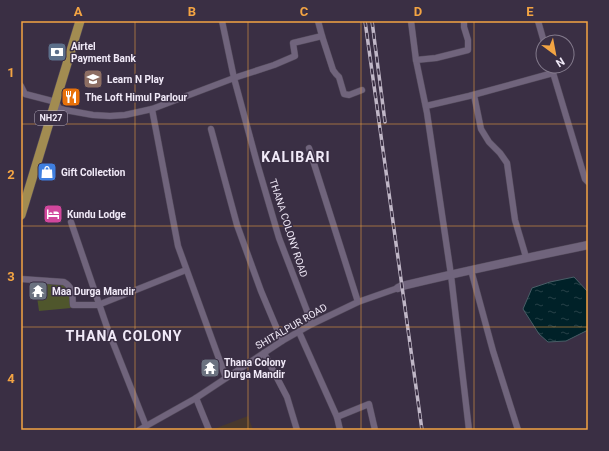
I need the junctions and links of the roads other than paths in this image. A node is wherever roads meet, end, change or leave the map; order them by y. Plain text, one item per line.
1 (80, 21) edge
2 (222, 21) edge
3 (318, 21) edge
4 (411, 21) edge
5 (464, 21) edge
6 (538, 21) edge
7 (542, 34) edge
8 (322, 36) junction
9 (416, 60) junction
10 (549, 74) edge
11 (553, 74) edge
12 (234, 78) junction
13 (21, 86) edge
14 (362, 90) dead end
15 (474, 95) junction
16 (56, 102) junction
17 (426, 106) junction
18 (152, 109) junction
19 (211, 129) dead end
20 (309, 148) dead end
21 (588, 182) edge
22 (21, 215) edge
23 (71, 222) dead end
24 (588, 245) edge
25 (526, 257) junction
26 (186, 270) junction
27 (471, 270) junction
28 (451, 275) junction
29 (21, 279) edge
30 (398, 288) joint
31 (358, 302) junction
32 (98, 304) junction
33 (312, 324) junction
34 (299, 332) junction
35 (282, 341) junction
36 (264, 353) junction
37 (226, 378) junction
38 (196, 398) junction
39 (336, 417) junction
40 (146, 426) junction
41 (139, 430) edge
42 (209, 430) edge
43 (297, 430) edge
44 (340, 430) edge
45 (375, 430) edge
46 (469, 430) edge
47 (518, 430) edge

1 - 16 main road, NH27
2 - 12 street, THANA COLONY ROAD
3 - 8 street
4 - 9 street
5 - 9 street
6 - 7 street
8 - 12 street
8 - 14 street
9 - 17 street
10 - 15 street
11 - 21 street
12 - 18 street
12 - 33 street, THANA COLONY ROAD
13 - 16 street
15 - 17 street
15 - 25 street
16 - 18 street
16 - 22 main road, NH27
17 - 28 street
18 - 26 street
19 - 35 street
20 - 31 street
23 - 32 street
24 - 25 street
25 - 27 street
26 - 32 street
26 - 37 street
27 - 28 street
27 - 47 street
28 - 30 street
28 - 46 street
29 - 32 street
30 - 31 street, SHITALPUR ROAD
31 - 33 street, SHITALPUR ROAD
32 - 40 street
33 - 34 street, SHITALPUR ROAD
34 - 35 street, SHITALPUR ROAD
34 - 39 street
35 - 36 street, SHITALPUR ROAD
36 - 37 street, SHITALPUR ROAD
36 - 43 street
37 - 38 street, SHITALPUR ROAD
38 - 40 street, SHITALPUR ROAD
38 - 42 street
39 - 44 street
39 - 45 street
40 - 41 street, SHITALPUR ROAD

